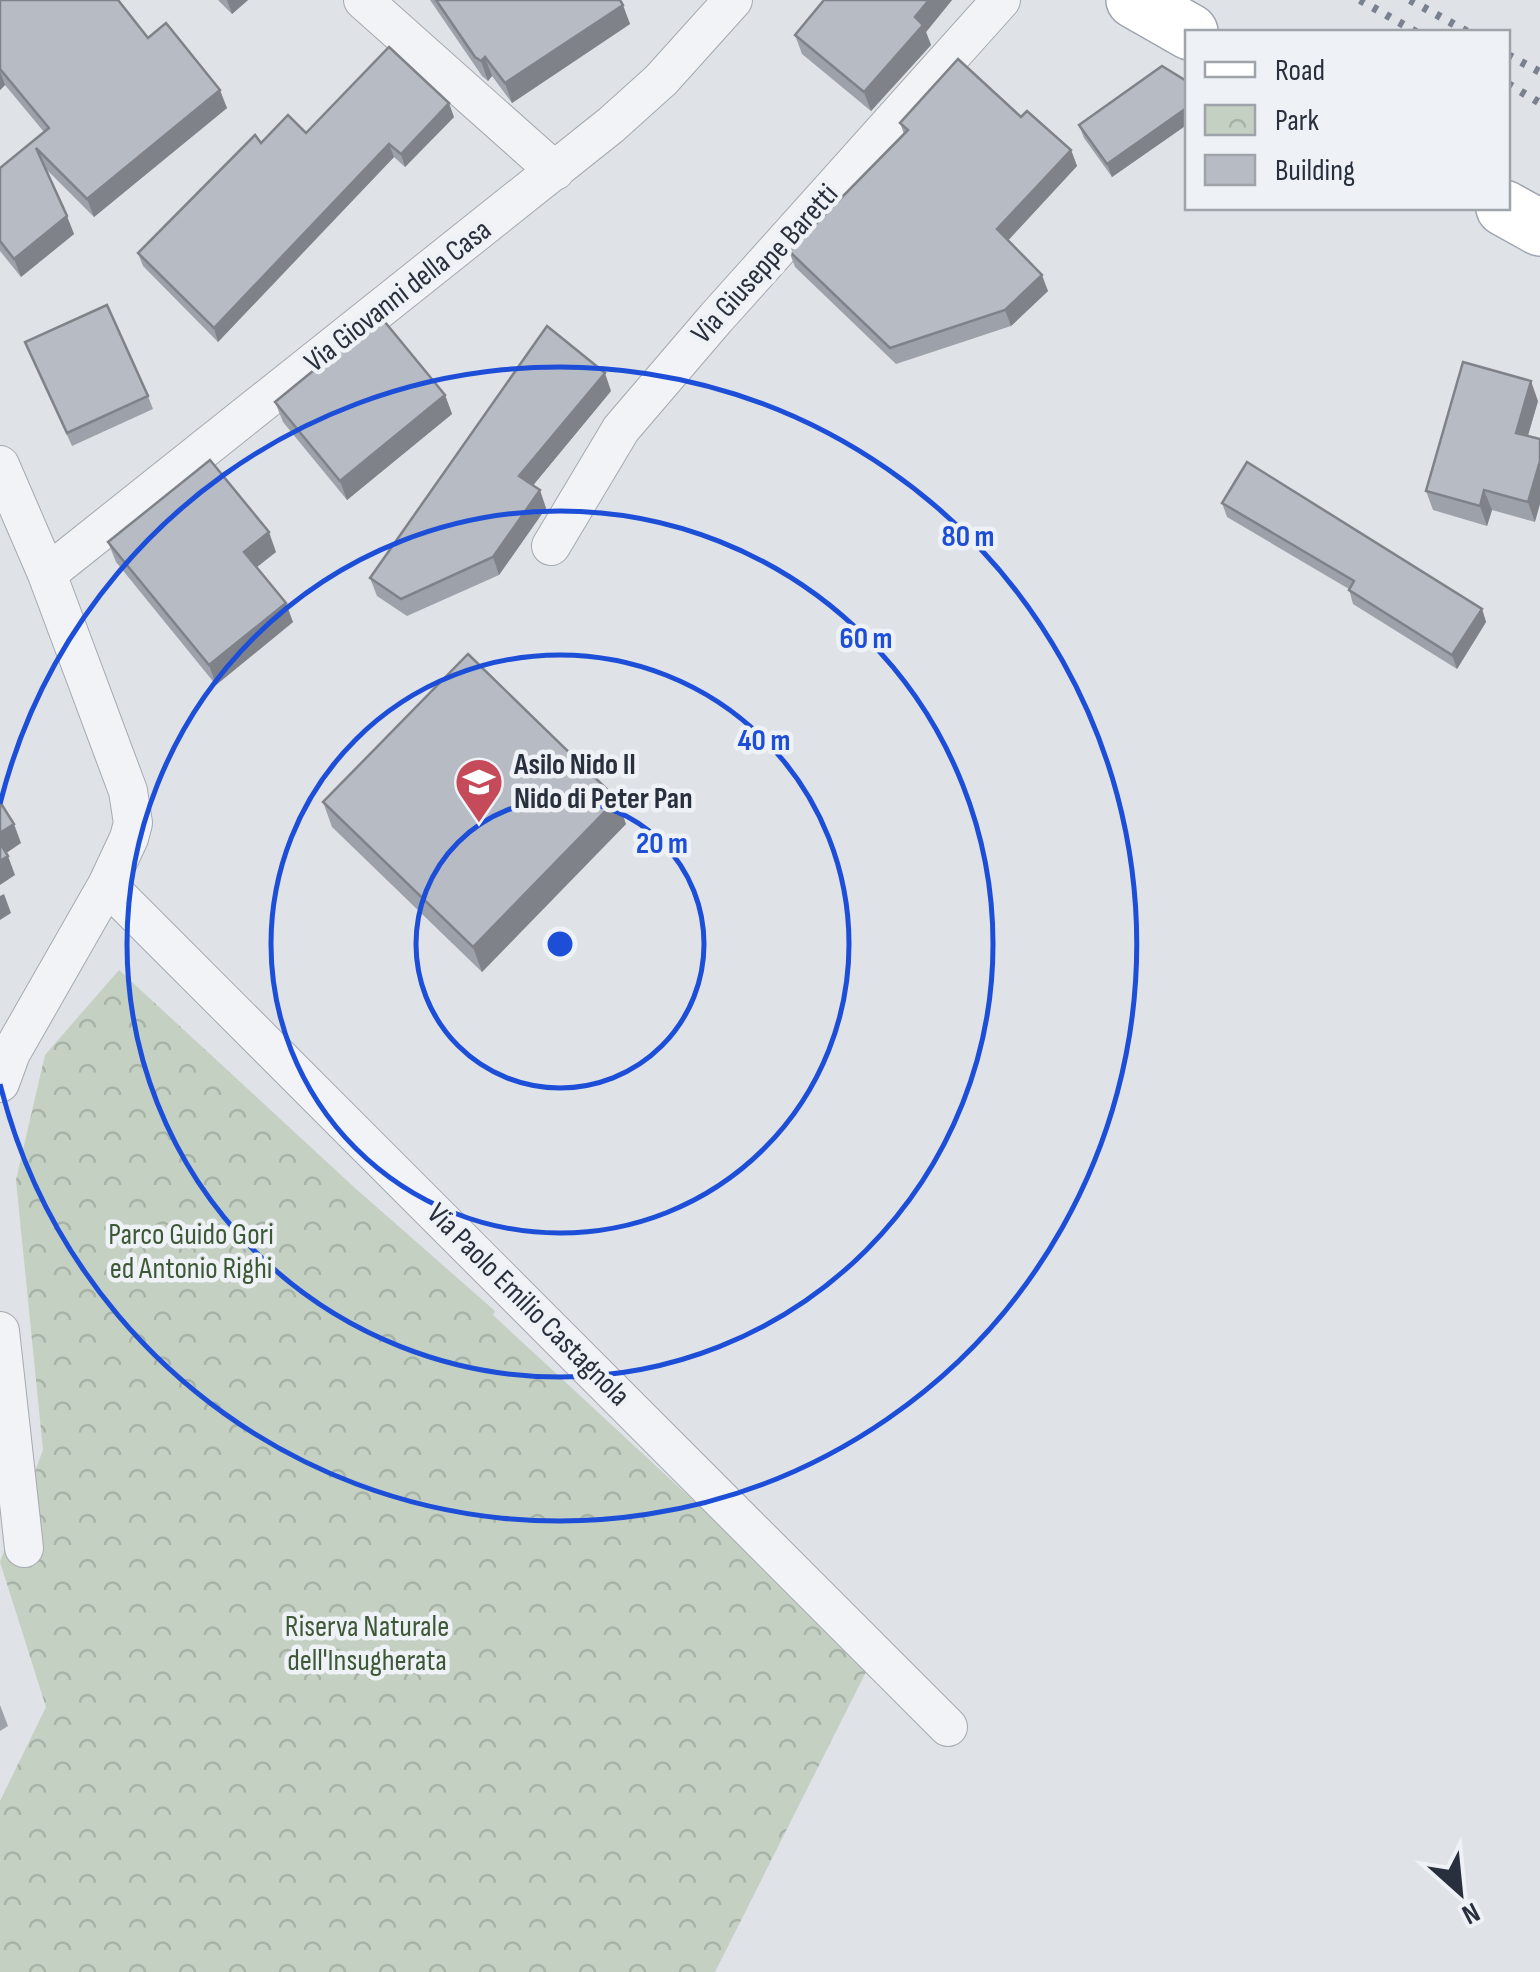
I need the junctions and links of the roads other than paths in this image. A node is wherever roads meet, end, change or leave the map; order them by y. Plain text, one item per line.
1 (363, 0) edge
2 (733, 0) edge
3 (1001, 0) edge
4 (1134, 0) edge
5 (1186, 30) edge
6 (555, 171) junction
7 (1508, 210) edge
8 (1540, 228) edge
9 (0, 465) edge
10 (550, 546) dead end
11 (47, 574) junction
12 (107, 885) junction
13 (0, 1082) edge
14 (0, 1331) edge
15 (24, 1548) dead end
16 (948, 1727) dead end

1 - 6 street
2 - 6 street, Via Giovanni della Casa
3 - 10 street, Via Giuseppe Baretti
4 - 5 main road
6 - 11 street, Via Giovanni della Casa
7 - 8 main road
9 - 11 street
11 - 12 street
12 - 13 street
12 - 16 street, Via Paolo Emilio Castagnola
14 - 15 street

